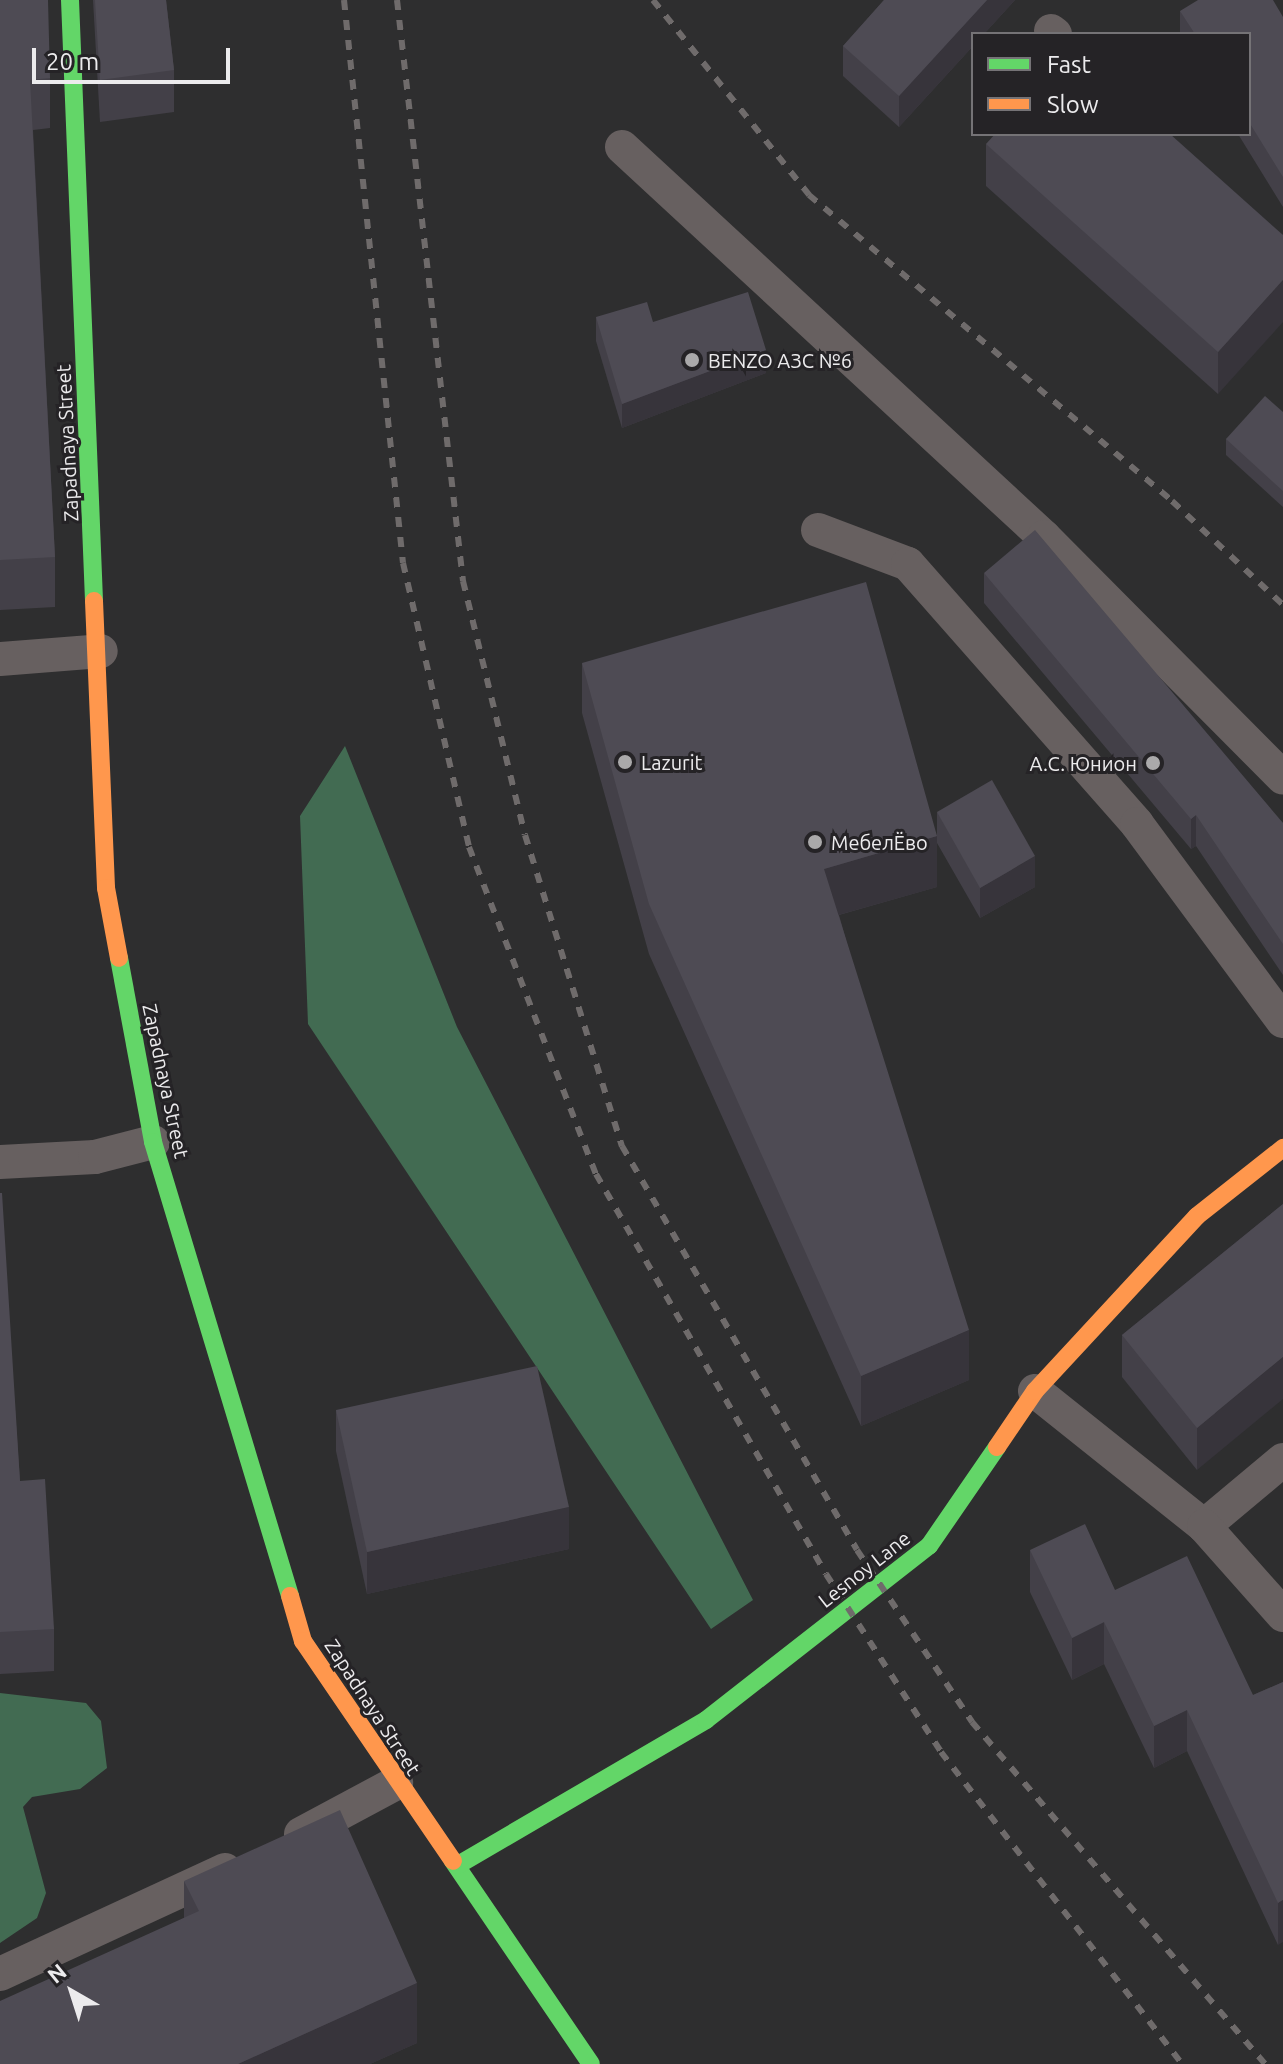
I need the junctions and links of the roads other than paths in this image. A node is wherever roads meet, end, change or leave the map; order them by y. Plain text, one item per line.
1 (70, 0) edge
2 (622, 147) dead end
3 (818, 530) dead end
4 (101, 651) junction
5 (0, 659) edge
6 (1283, 778) edge
7 (1283, 1021) edge
8 (153, 1142) junction
9 (1283, 1148) edge
10 (0, 1162) edge
11 (1035, 1391) junction
12 (1283, 1460) edge
13 (1204, 1526) junction
14 (1283, 1615) edge
15 (396, 1783) junction
16 (458, 1865) junction
17 (0, 1974) edge
18 (591, 2064) edge

1 - 4 street, Zapadnaya Street
2 - 6 lane
3 - 7 lane
4 - 5 lane
4 - 8 street, Zapadnaya Street
8 - 10 lane
8 - 15 street, Zapadnaya Street
9 - 11 street, Lesnoy Lane
11 - 13 lane
11 - 16 street, Lesnoy Lane
12 - 13 lane
13 - 14 lane
15 - 16 street, Zapadnaya Street
15 - 17 lane
16 - 18 street, Zapadnaya Street

